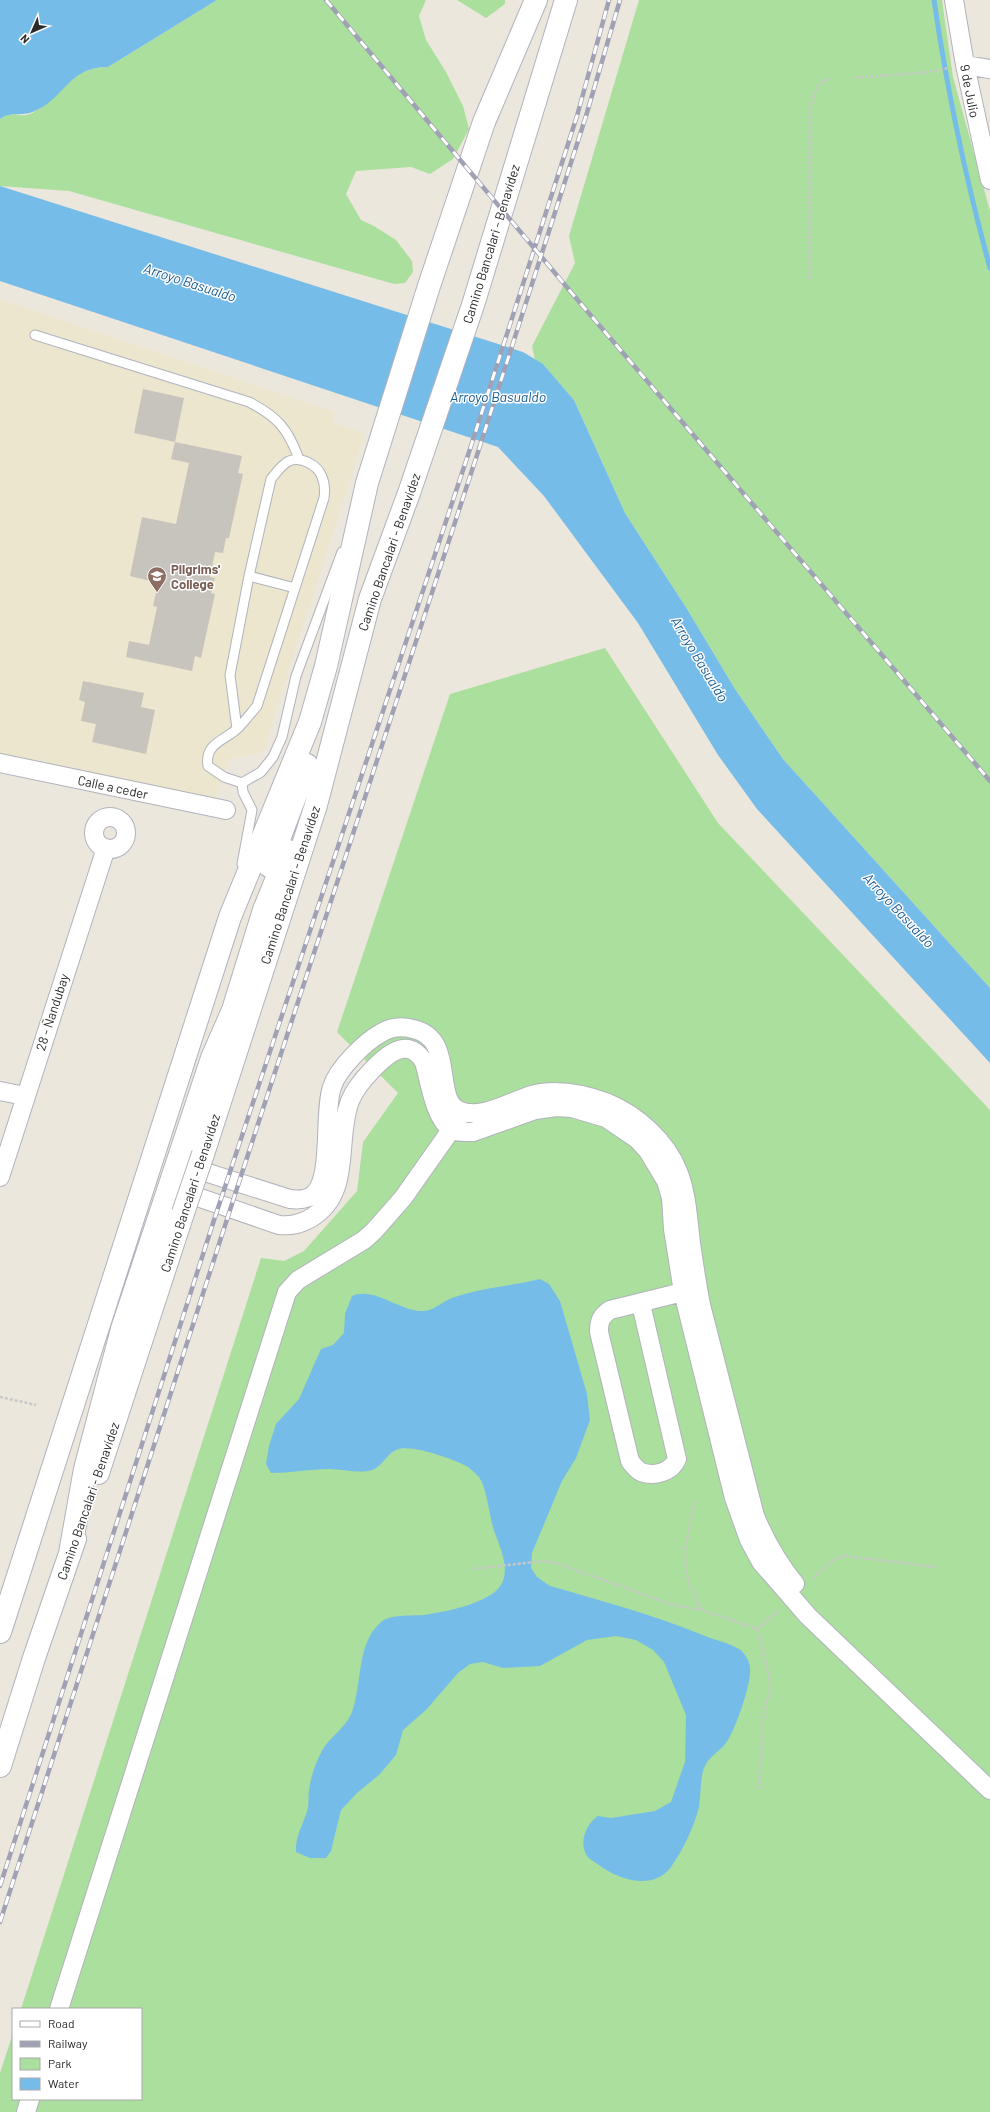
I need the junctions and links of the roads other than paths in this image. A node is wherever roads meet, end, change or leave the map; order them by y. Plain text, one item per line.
1 (536, 0) edge
2 (566, 0) edge
3 (954, 0) edge
4 (965, 64) junction
5 (990, 69) edge
6 (990, 180) edge
7 (35, 335) dead end
8 (299, 459) junction
9 (367, 484) junction
10 (249, 576) junction
11 (295, 588) junction
12 (310, 722) junction
13 (237, 729) junction
14 (330, 752) junction
15 (0, 763) edge
16 (242, 783) junction
17 (226, 810) dead end
18 (106, 848) dead end
19 (230, 917) junction
20 (212, 1058) junction
21 (347, 1063) junction
22 (364, 1080) junction
23 (0, 1090) edge
24 (25, 1096) junction
25 (463, 1112) junction
26 (453, 1130) junction
27 (178, 1163) junction
28 (0, 1177) edge
29 (170, 1188) junction
30 (691, 1290) junction
31 (641, 1304) junction
32 (122, 1329) junction
33 (70, 1553) junction
34 (1, 1628) edge
35 (0, 1766) edge
36 (990, 1790) edge
37 (59, 2008) edge
38 (30, 2100) edge
39 (26, 2112) edge

1 - 9 main road
2 - 14 main road, Camino Bancalari - Benavídez
3 - 4 street, 9 de Julio
4 - 5 street
4 - 6 street, 9 de Julio
7 - 8 lane
8 - 10 lane
8 - 11 lane
9 - 12 main road
9 - 16 lane
10 - 11 lane
10 - 13 lane
11 - 13 lane
12 - 19 main road
12 - 20 main road
13 - 16 lane
14 - 20 main road
14 - 33 main road, Camino Bancalari - Benavídez, bridge
15 - 17 street, Calle a ceder
16 - 19 lane
18 - 24 street, 28 - Ñandubay
19 - 34 main road
20 - 27 main road
21 - 22 street
21 - 25 street
21 - 27 street
22 - 26 street
22 - 29 street
23 - 24 street
24 - 28 street, 28 - Ñandubay
25 - 26 street
25 - 30 street
26 - 30 street
26 - 37 street
27 - 29 main road
29 - 32 main road
30 - 31 street
30 - 36 street
31 - 31 street
32 - 33 main road
32 - 34 main road
33 - 35 main road, Camino Bancalari - Benavídez
38 - 39 street

